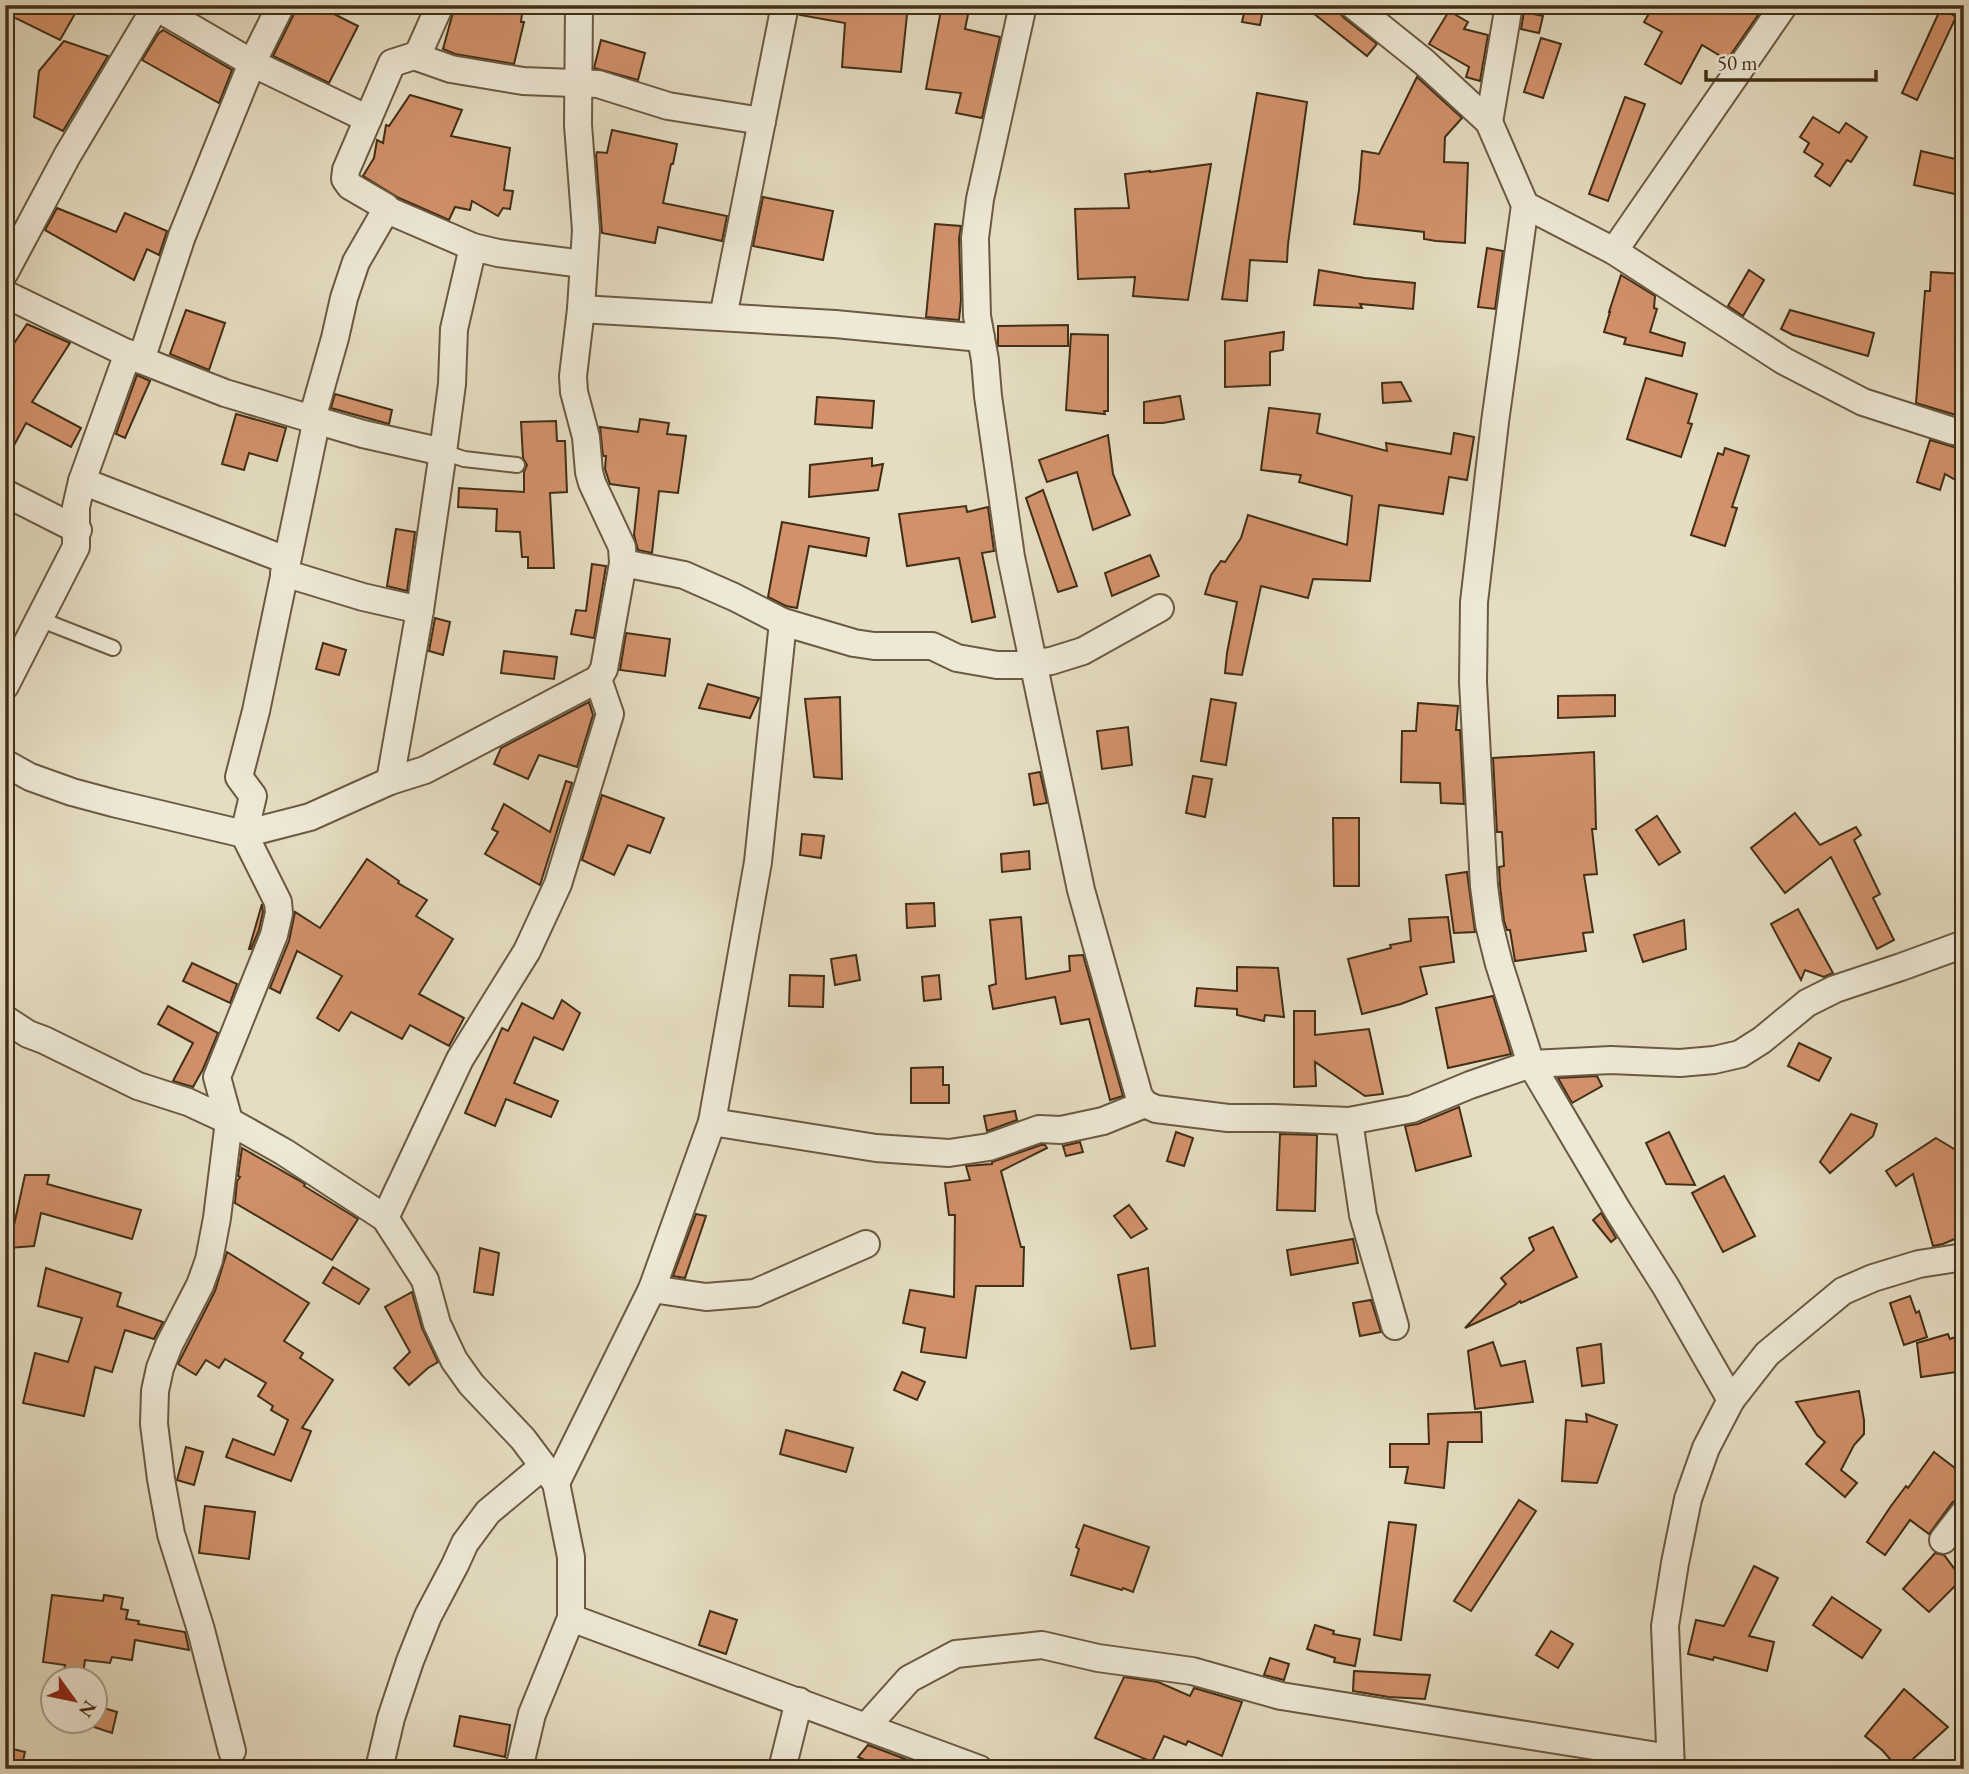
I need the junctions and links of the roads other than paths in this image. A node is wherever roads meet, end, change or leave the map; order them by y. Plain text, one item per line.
1 (281, 5) edge
2 (440, 5) edge
3 (579, 5) edge
4 (785, 5) edge
5 (1023, 5) edge
6 (1353, 5) edge
7 (1509, 5) edge
8 (1784, 5) edge
9 (157, 6) edge
10 (414, 56) junction
11 (252, 63) junction
12 (577, 83) junction
13 (368, 119) junction
14 (762, 121) junction
15 (1489, 122) junction
16 (1525, 205) junction
17 (387, 212) junction
18 (473, 247) junction
19 (1614, 251) junction
20 (583, 264) junction
21 (5, 272) edge
22 (5, 294) edge
23 (581, 309) junction
24 (723, 317) junction
25 (981, 338) junction
26 (135, 357) junction
27 (312, 419) junction
28 (1964, 432) edge
29 (443, 452) junction
30 (517, 465) dead end
31 (82, 481) junction
32 (5, 493) edge
33 (78, 530) junction
34 (623, 563) junction
35 (285, 566) junction
36 (1160, 608) dead end
37 (420, 610) junction
38 (39, 620) junction
39 (783, 622) junction
40 (113, 648) dead end
41 (12, 659) edge
42 (1034, 663) junction
43 (598, 678) junction
44 (5, 686) edge
45 (5, 763) edge
46 (390, 781) junction
47 (244, 834) junction
48 (1964, 944) edge
49 (5, 1019) edge
50 (1531, 1064) junction
51 (1145, 1104) junction
52 (229, 1121) junction
53 (1349, 1121) junction
54 (712, 1122) junction
55 (385, 1218) junction
56 (866, 1244) dead end
57 (1964, 1257) edge
58 (652, 1289) junction
59 (1395, 1326) dead end
60 (1731, 1400) junction
61 (549, 1475) junction
62 (1964, 1513) edge
63 (1943, 1540) dead end
64 (571, 1618) junction
65 (799, 1701) junction
66 (866, 1727) junction
67 (232, 1751) dead end
68 (1670, 1763) edge
69 (379, 1769) edge
70 (519, 1769) edge
71 (782, 1769) edge
72 (979, 1769) edge

1 - 11 street
2 - 10 street
3 - 12 street
4 - 14 street
5 - 25 street
6 - 15 street
7 - 15 street
8 - 19 street
9 - 11 street
9 - 21 street
10 - 12 street
10 - 13 street
11 - 13 street
11 - 26 street
12 - 14 street
12 - 20 street
13 - 17 street
14 - 24 street
15 - 16 street
16 - 19 street
16 - 50 street
17 - 18 street
17 - 27 street
18 - 20 street
18 - 29 street
19 - 28 street
20 - 23 street
22 - 26 street
23 - 24 street
23 - 34 street
24 - 25 street
25 - 42 street
26 - 27 street
26 - 31 street
27 - 29 street
27 - 35 street
29 - 30 lane
29 - 37 street
31 - 33 street
31 - 35 street
32 - 33 street
33 - 38 street
34 - 39 street
34 - 43 street
35 - 37 street
35 - 47 street
36 - 42 street
37 - 46 street
38 - 40 lane
38 - 41 street
39 - 42 street
39 - 54 street
41 - 44 street
42 - 51 street
43 - 46 street
43 - 55 street
45 - 47 street
46 - 47 street
47 - 52 street
48 - 50 street
49 - 52 street
50 - 53 street
50 - 60 street
51 - 53 street
51 - 54 street
52 - 55 street
52 - 67 street
53 - 59 street
54 - 58 street
55 - 61 street
56 - 58 street
57 - 60 street
58 - 61 street
60 - 68 street
61 - 64 street
61 - 69 street
62 - 63 street
64 - 65 street
64 - 70 street
65 - 66 street
65 - 71 street
66 - 68 street
66 - 72 street

